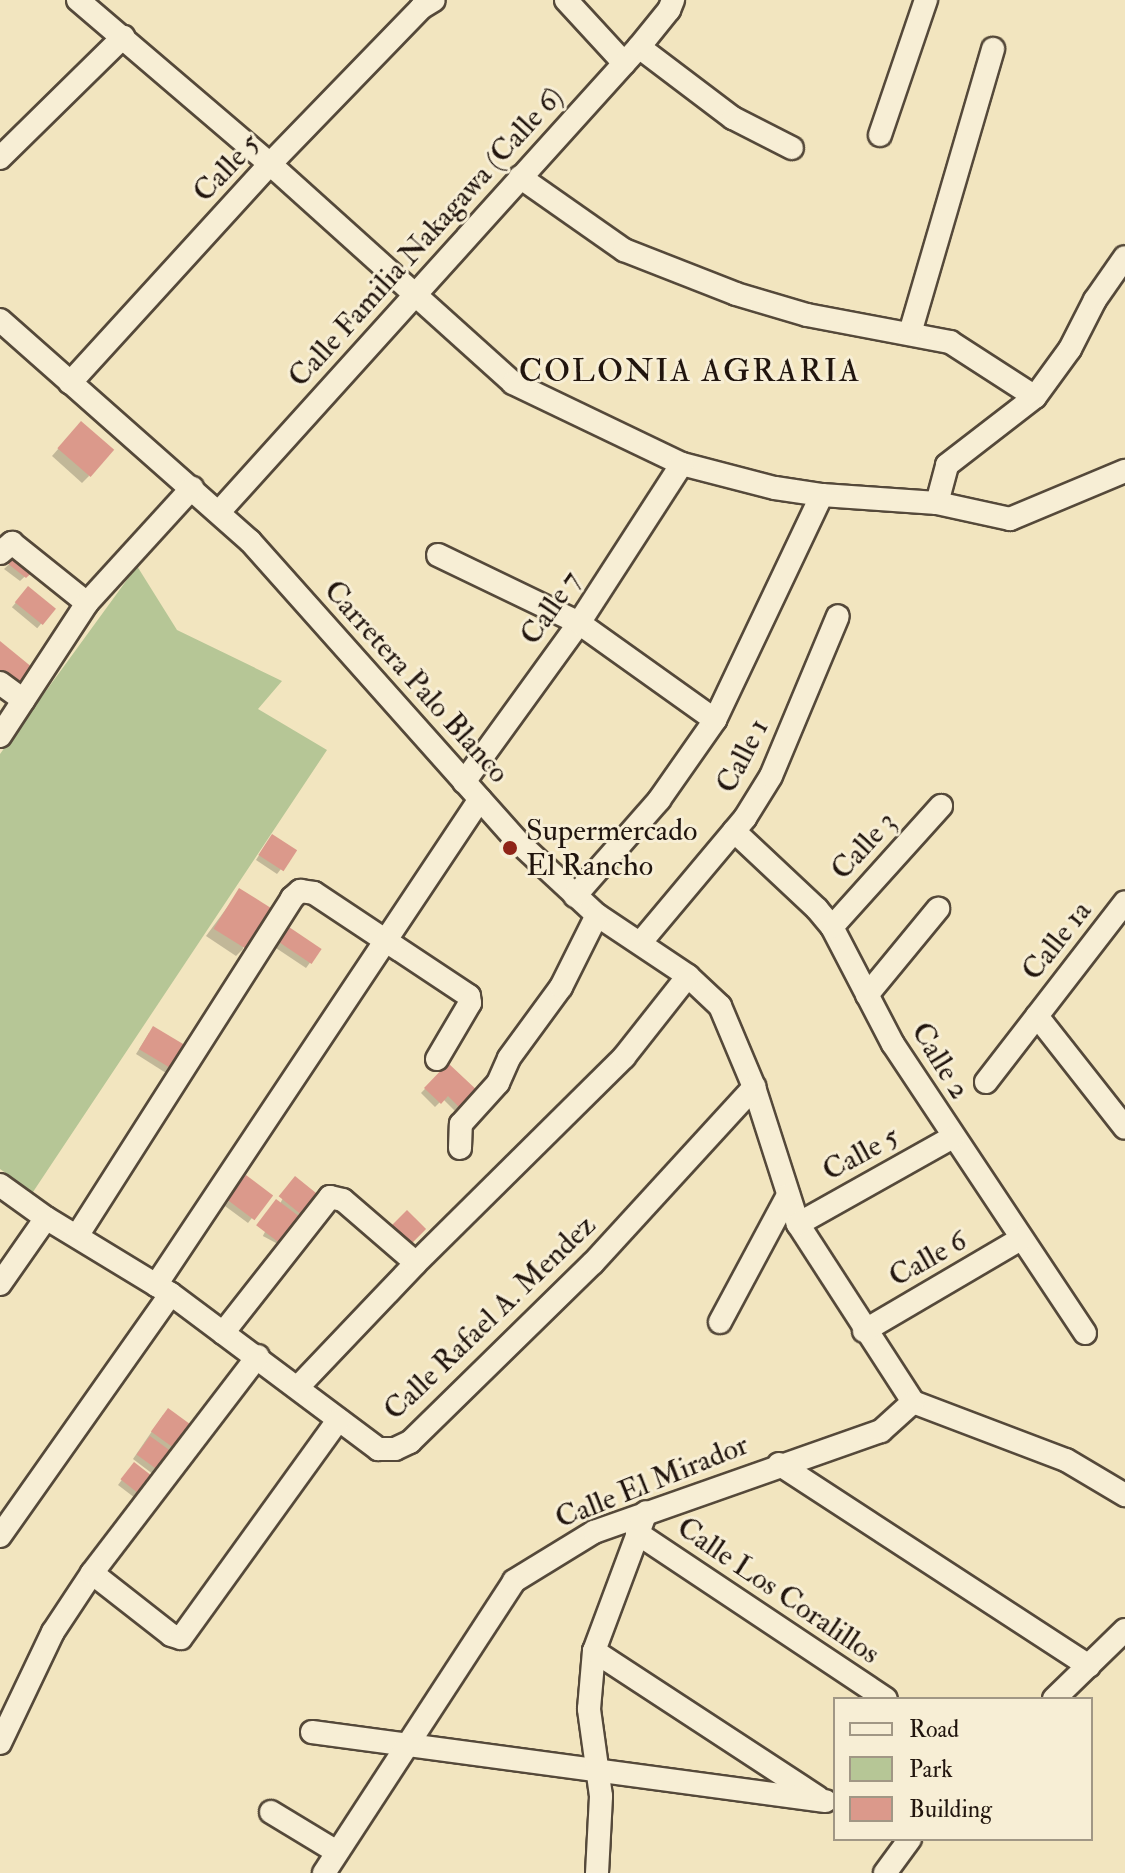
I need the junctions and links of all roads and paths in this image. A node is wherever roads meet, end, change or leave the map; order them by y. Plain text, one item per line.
1 (78, 0) edge
2 (434, 0) edge
3 (566, 0) edge
4 (673, 0) edge
5 (926, 0) edge
6 (123, 37) junction
7 (993, 49) dead end
8 (632, 55) junction
9 (880, 135) dead end
10 (792, 148) dead end
11 (0, 158) edge
12 (270, 164) junction
13 (520, 177) junction
14 (1125, 257) edge
15 (415, 294) junction
16 (0, 320) edge
17 (910, 333) junction
18 (70, 383) junction
19 (1035, 397) junction
20 (682, 464) junction
21 (1125, 471) edge
22 (192, 488) junction
23 (822, 495) junction
24 (937, 503) junction
25 (219, 512) junction
26 (0, 553) edge
27 (438, 555) dead end
28 (87, 603) junction
29 (838, 616) dead end
30 (579, 623) junction
31 (0, 683) edge
32 (23, 700) junction
33 (715, 720) junction
34 (0, 736) edge
35 (464, 782) junction
36 (480, 799) junction
37 (941, 806) dead end
38 (734, 831) junction
39 (575, 896) junction
40 (1124, 905) edge
41 (938, 909) dead end
42 (597, 915) junction
43 (832, 927) junction
44 (388, 941) junction
45 (641, 942) junction
46 (688, 976) junction
47 (867, 995) junction
48 (1037, 1016) junction
49 (437, 1059) dead end
50 (986, 1082) dead end
51 (754, 1087) junction
52 (1125, 1128) edge
53 (953, 1137) junction
54 (460, 1148) dead end
55 (0, 1185) edge
56 (788, 1195) junction
57 (46, 1218) junction
58 (798, 1224) junction
59 (77, 1236) junction
60 (1021, 1239) junction
61 (416, 1263) junction
62 (0, 1284) edge
63 (164, 1289) junction
64 (720, 1322) dead end
65 (864, 1331) junction
66 (223, 1333) junction
67 (1085, 1333) dead end
68 (258, 1356) junction
69 (298, 1387) junction
70 (913, 1402) junction
71 (338, 1420) junction
72 (779, 1464) junction
73 (1125, 1495) edge
74 (646, 1512) junction
75 (637, 1533) junction
76 (0, 1536) edge
77 (92, 1573) junction
78 (1125, 1630) edge
79 (594, 1651) junction
80 (1089, 1666) junction
81 (883, 1697) edge
82 (1056, 1697) edge
83 (312, 1732) dead end
84 (0, 1743) edge
85 (405, 1747) junction
86 (598, 1772) junction
87 (830, 1803) edge
88 (271, 1812) dead end
89 (909, 1841) edge
90 (337, 1852) junction
91 (324, 1873) edge
92 (597, 1873) edge
93 (885, 1873) edge

1 - 6 street
2 - 12 street, Calle 5
3 - 8 street
4 - 8 street, Calle Familia Nakagawa (Calle 6)
5 - 9 street
6 - 11 street
6 - 12 street
7 - 17 street
8 - 10 street
8 - 13 street, Calle Familia Nakagawa (Calle 6)
12 - 15 street
12 - 18 street, Calle 5
13 - 15 street, Calle Familia Nakagawa (Calle 6)
13 - 17 street
14 - 19 street
15 - 20 street
15 - 25 street, Calle Familia Nakagawa (Calle 6)
16 - 18 street, Carretera Palo Blanco
17 - 19 street
18 - 22 street, Carretera Palo Blanco
19 - 24 street
20 - 23 street
20 - 30 street, Calle 7
21 - 24 street
22 - 25 street, Carretera Palo Blanco
22 - 28 street
23 - 24 street
23 - 33 street
25 - 35 street, Carretera Palo Blanco
26 - 28 street
27 - 30 street
28 - 32 street
29 - 38 street, Calle 1
30 - 33 street
30 - 35 street, Calle 7
31 - 32 street
32 - 34 street
33 - 39 street
35 - 36 street, Carretera Palo Blanco
36 - 39 street, Carretera Palo Blanco
36 - 44 street
37 - 43 street, Calle 3
38 - 43 street, Calle 2
38 - 45 street, Calle 1
39 - 42 street, Carretera Palo Blanco
40 - 48 street, Calle 1a
41 - 47 street
42 - 45 street, Carretera Palo Blanco
42 - 54 street
43 - 47 street, Calle 2
44 - 49 street
44 - 59 street
44 - 63 street
45 - 46 street, Carretera Palo Blanco
46 - 51 street, Carretera Palo Blanco
46 - 61 street
47 - 53 street, Calle 2
48 - 50 street, Calle 1a
48 - 52 street, Calle 1a
51 - 56 street, Carretera Palo Blanco
51 - 71 street, Calle Rafael A. Mendez
53 - 58 street, Calle 5
53 - 60 street, Calle 2
55 - 57 street, Calle Rafael A. Mendez
56 - 58 street, Carretera Palo Blanco
56 - 64 street
57 - 59 street, Calle Rafael A. Mendez
57 - 62 street
58 - 65 street, Carretera Palo Blanco
59 - 63 street, Calle Rafael A. Mendez
60 - 65 street, Calle 6
60 - 67 street, Calle 2
61 - 66 street
61 - 69 street
63 - 66 street, Calle Rafael A. Mendez
63 - 76 street
65 - 70 street, Carretera Palo Blanco
66 - 68 street, Calle Rafael A. Mendez
68 - 69 street, Calle Rafael A. Mendez
68 - 77 street
69 - 71 street, Calle Rafael A. Mendez
70 - 72 street, Calle El Mirador
70 - 73 street
71 - 77 street
72 - 74 street, Calle El Mirador
72 - 80 street
74 - 75 street
74 - 85 street, Calle El Mirador
75 - 79 street
75 - 81 street, Calle Los Coralillos
77 - 84 street
78 - 80 street
79 - 86 street
79 - 87 street
80 - 82 street
83 - 85 street
85 - 86 street
85 - 90 street, Calle El Mirador
86 - 87 street
86 - 92 street
88 - 90 street
89 - 93 street
90 - 91 street, Calle El Mirador

